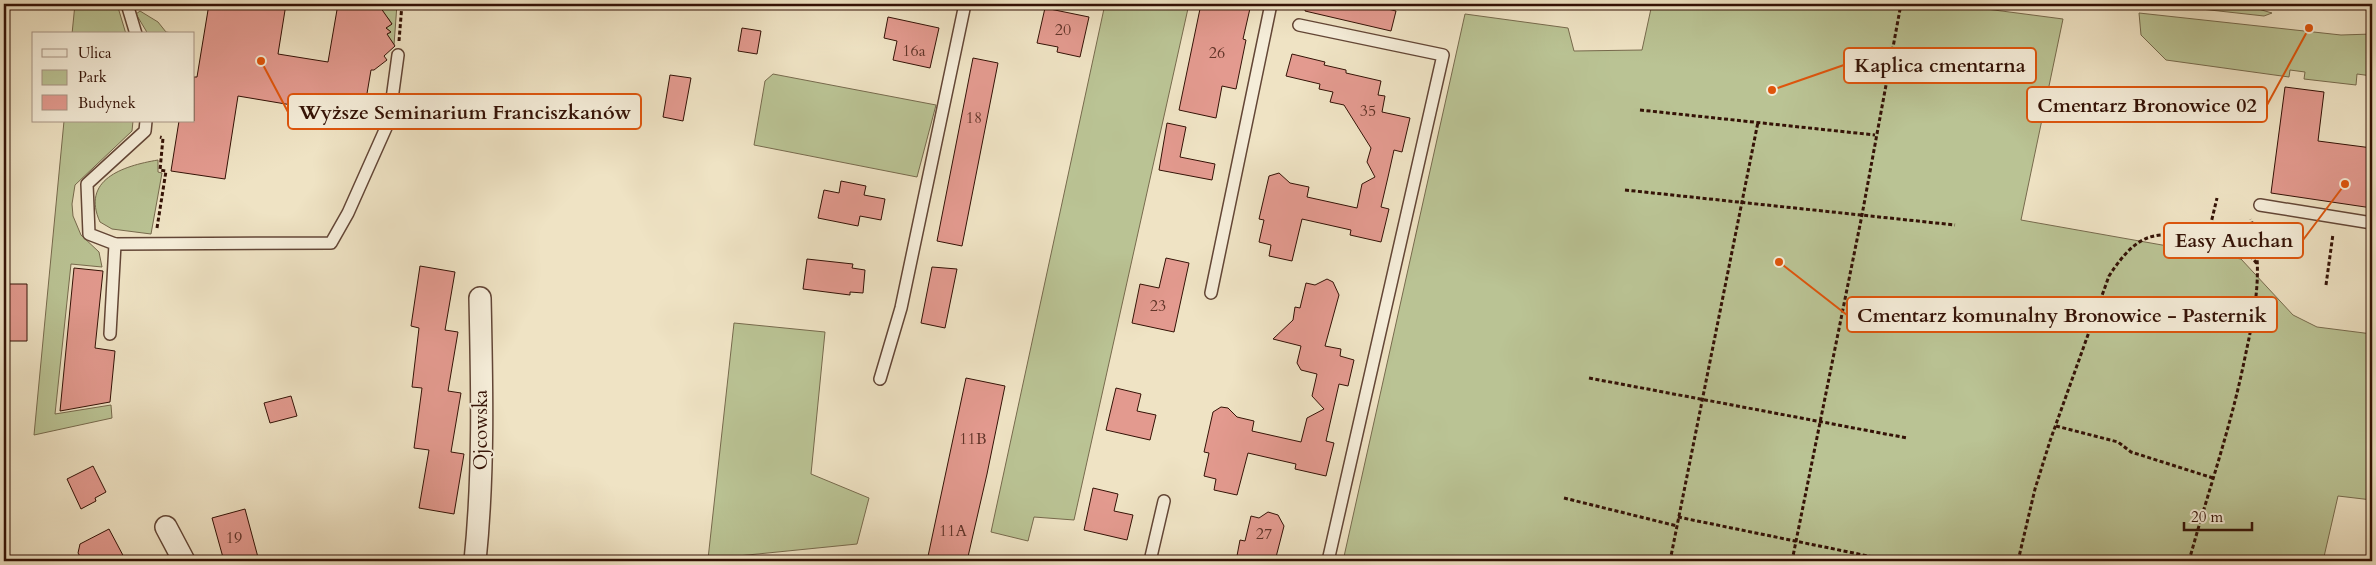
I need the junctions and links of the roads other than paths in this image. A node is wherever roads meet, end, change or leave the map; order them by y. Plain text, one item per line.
1 (127, 4) edge
2 (965, 4) edge
3 (1271, 4) edge
4 (1299, 25) dead end
5 (135, 32) edge
6 (398, 55) road end
7 (146, 126) edge
8 (2255, 207) road end
9 (2372, 223) edge
10 (115, 244) junction
11 (1211, 293) dead end
12 (480, 298) dead end
13 (110, 334) dead end
14 (880, 379) dead end
15 (1164, 501) dead end
16 (166, 527) dead end
17 (184, 561) edge
18 (475, 561) edge
19 (1150, 561) edge
20 (1328, 561) edge

1 - 5 lane
2 - 14 lane
3 - 11 lane
4 - 20 lane
6 - 10 lane
7 - 10 lane
8 - 9 lane
10 - 13 lane
12 - 18 street, Ojcowska
15 - 19 lane
16 - 17 street

